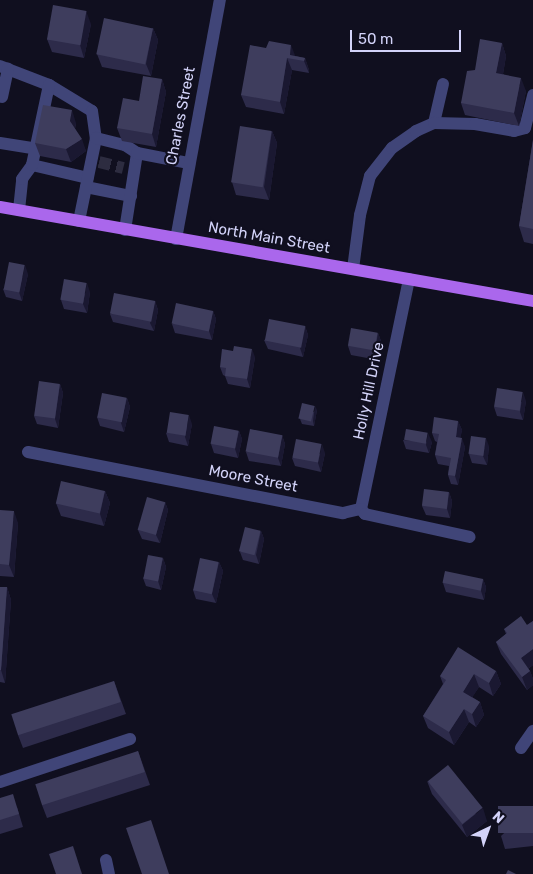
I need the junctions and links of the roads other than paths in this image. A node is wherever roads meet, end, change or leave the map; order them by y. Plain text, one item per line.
1 (220, 0) edge
2 (4, 68) edge
3 (443, 84) dead end
4 (49, 85) junction
5 (533, 95) edge
6 (2, 98) dead end
7 (434, 123) junction
8 (96, 138) junction
9 (0, 143) edge
10 (37, 149) junction
11 (137, 153) junction
12 (189, 164) junction
13 (32, 165) junction
14 (87, 183) junction
15 (130, 196) junction
16 (0, 206) edge
17 (19, 210) junction
18 (79, 221) junction
19 (125, 230) junction
20 (176, 239) junction
21 (353, 269) junction
22 (409, 279) junction
23 (533, 301) edge
24 (28, 452) dead end
25 (361, 509) junction
26 (470, 537) dead end
27 (533, 731) edge
28 (130, 739) dead end
29 (521, 748) dead end
30 (0, 782) edge
31 (106, 860) dead end
32 (110, 874) edge

1 - 12 street, Charles Street
2 - 4 street
2 - 6 street
3 - 7 street
4 - 8 street
4 - 10 street
5 - 7 street
7 - 21 street
8 - 11 street
8 - 14 street
9 - 10 street
10 - 13 street
11 - 12 street
11 - 15 street
12 - 20 street, Charles Street
13 - 14 street
13 - 17 street
14 - 15 street
14 - 18 street
15 - 19 street
16 - 17 main road, North Main Street
17 - 18 main road, North Main Street
18 - 19 main road, North Main Street
19 - 20 main road, North Main Street
20 - 21 main road, North Main Street
21 - 22 main road, North Main Street
22 - 23 main road, North Main Street
22 - 25 street, Holly Hill Drive
24 - 25 street, Moore Street
25 - 26 street, Moore Street
27 - 29 street
28 - 30 street
31 - 32 street

